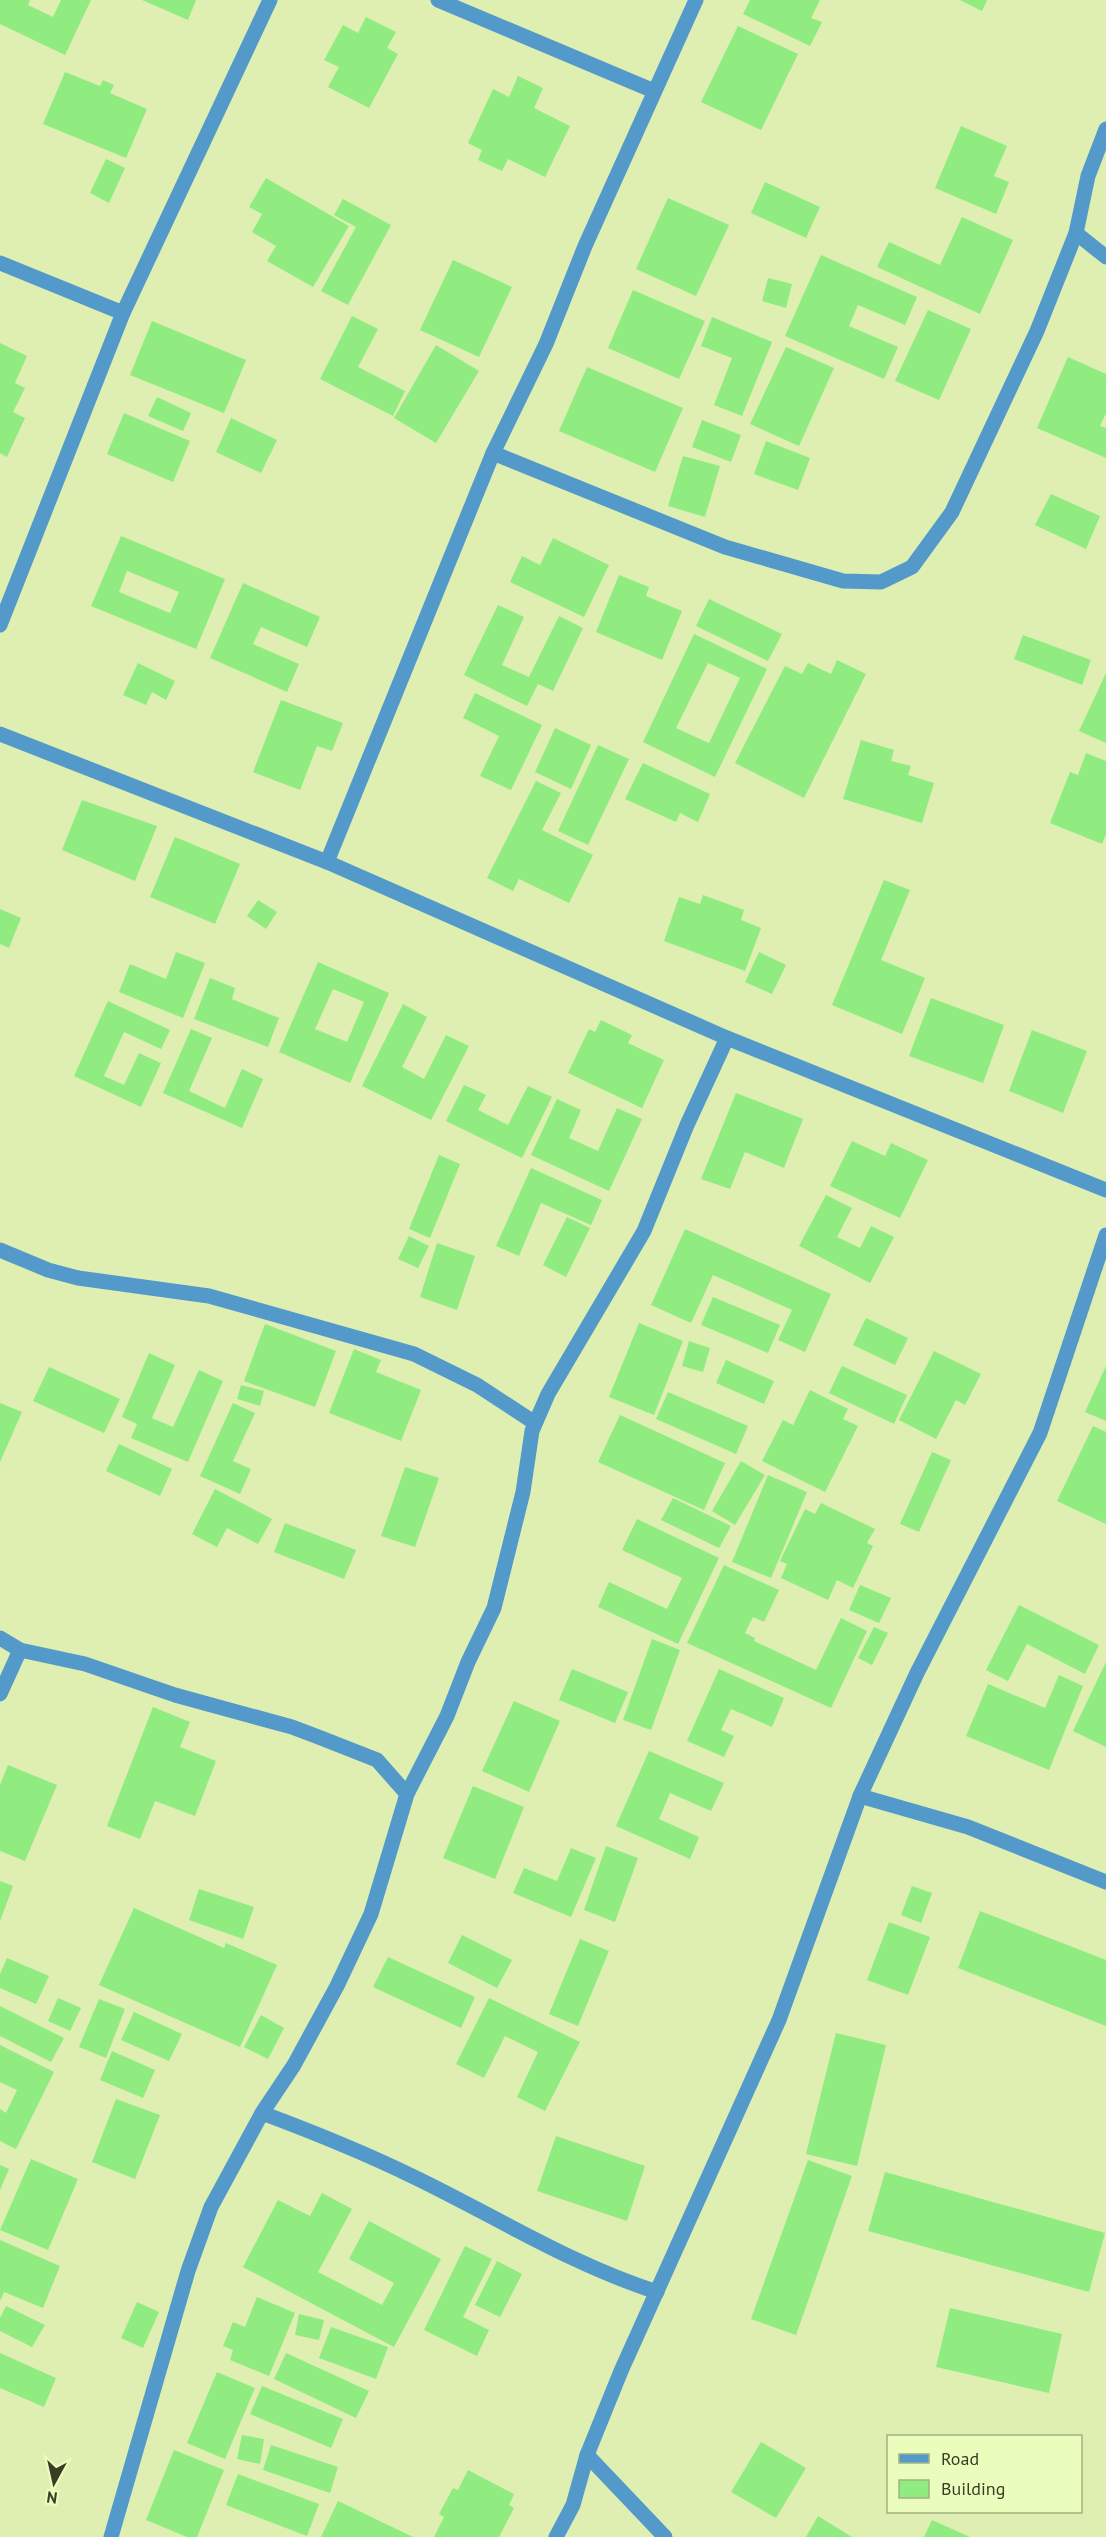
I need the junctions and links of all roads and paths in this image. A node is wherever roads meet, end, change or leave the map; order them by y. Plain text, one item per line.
1 (270, 0) edge
2 (438, 0) edge
3 (696, 0) edge
4 (654, 91) junction
5 (1106, 129) edge
6 (1076, 233) junction
7 (1106, 257) edge
8 (0, 263) edge
9 (123, 313) junction
10 (494, 453) junction
11 (0, 625) edge
12 (0, 734) edge
13 (327, 862) junction
14 (727, 1038) junction
15 (1106, 1190) edge
16 (1106, 1235) edge
17 (0, 1250) edge
18 (535, 1423) junction
19 (0, 1638) edge
20 (20, 1650) junction
21 (0, 1694) edge
22 (407, 1794) junction
23 (860, 1796) junction
24 (1106, 1882) edge
25 (262, 2113) junction
26 (657, 2292) junction
27 (587, 2455) junction
28 (111, 2537) edge
29 (556, 2537) edge
30 (665, 2537) edge

1 - 9 street
2 - 4 street
3 - 4 street
4 - 10 street
5 - 6 street
6 - 7 street
6 - 10 street
8 - 9 street
9 - 11 street
10 - 13 street
12 - 13 street
13 - 14 street
14 - 15 street
14 - 18 street
16 - 23 street
17 - 18 street
18 - 22 street
19 - 20 street
20 - 21 street
20 - 22 street
22 - 25 street
23 - 24 street
23 - 26 street
25 - 26 street
25 - 28 street
26 - 27 street
27 - 29 street
27 - 30 street

